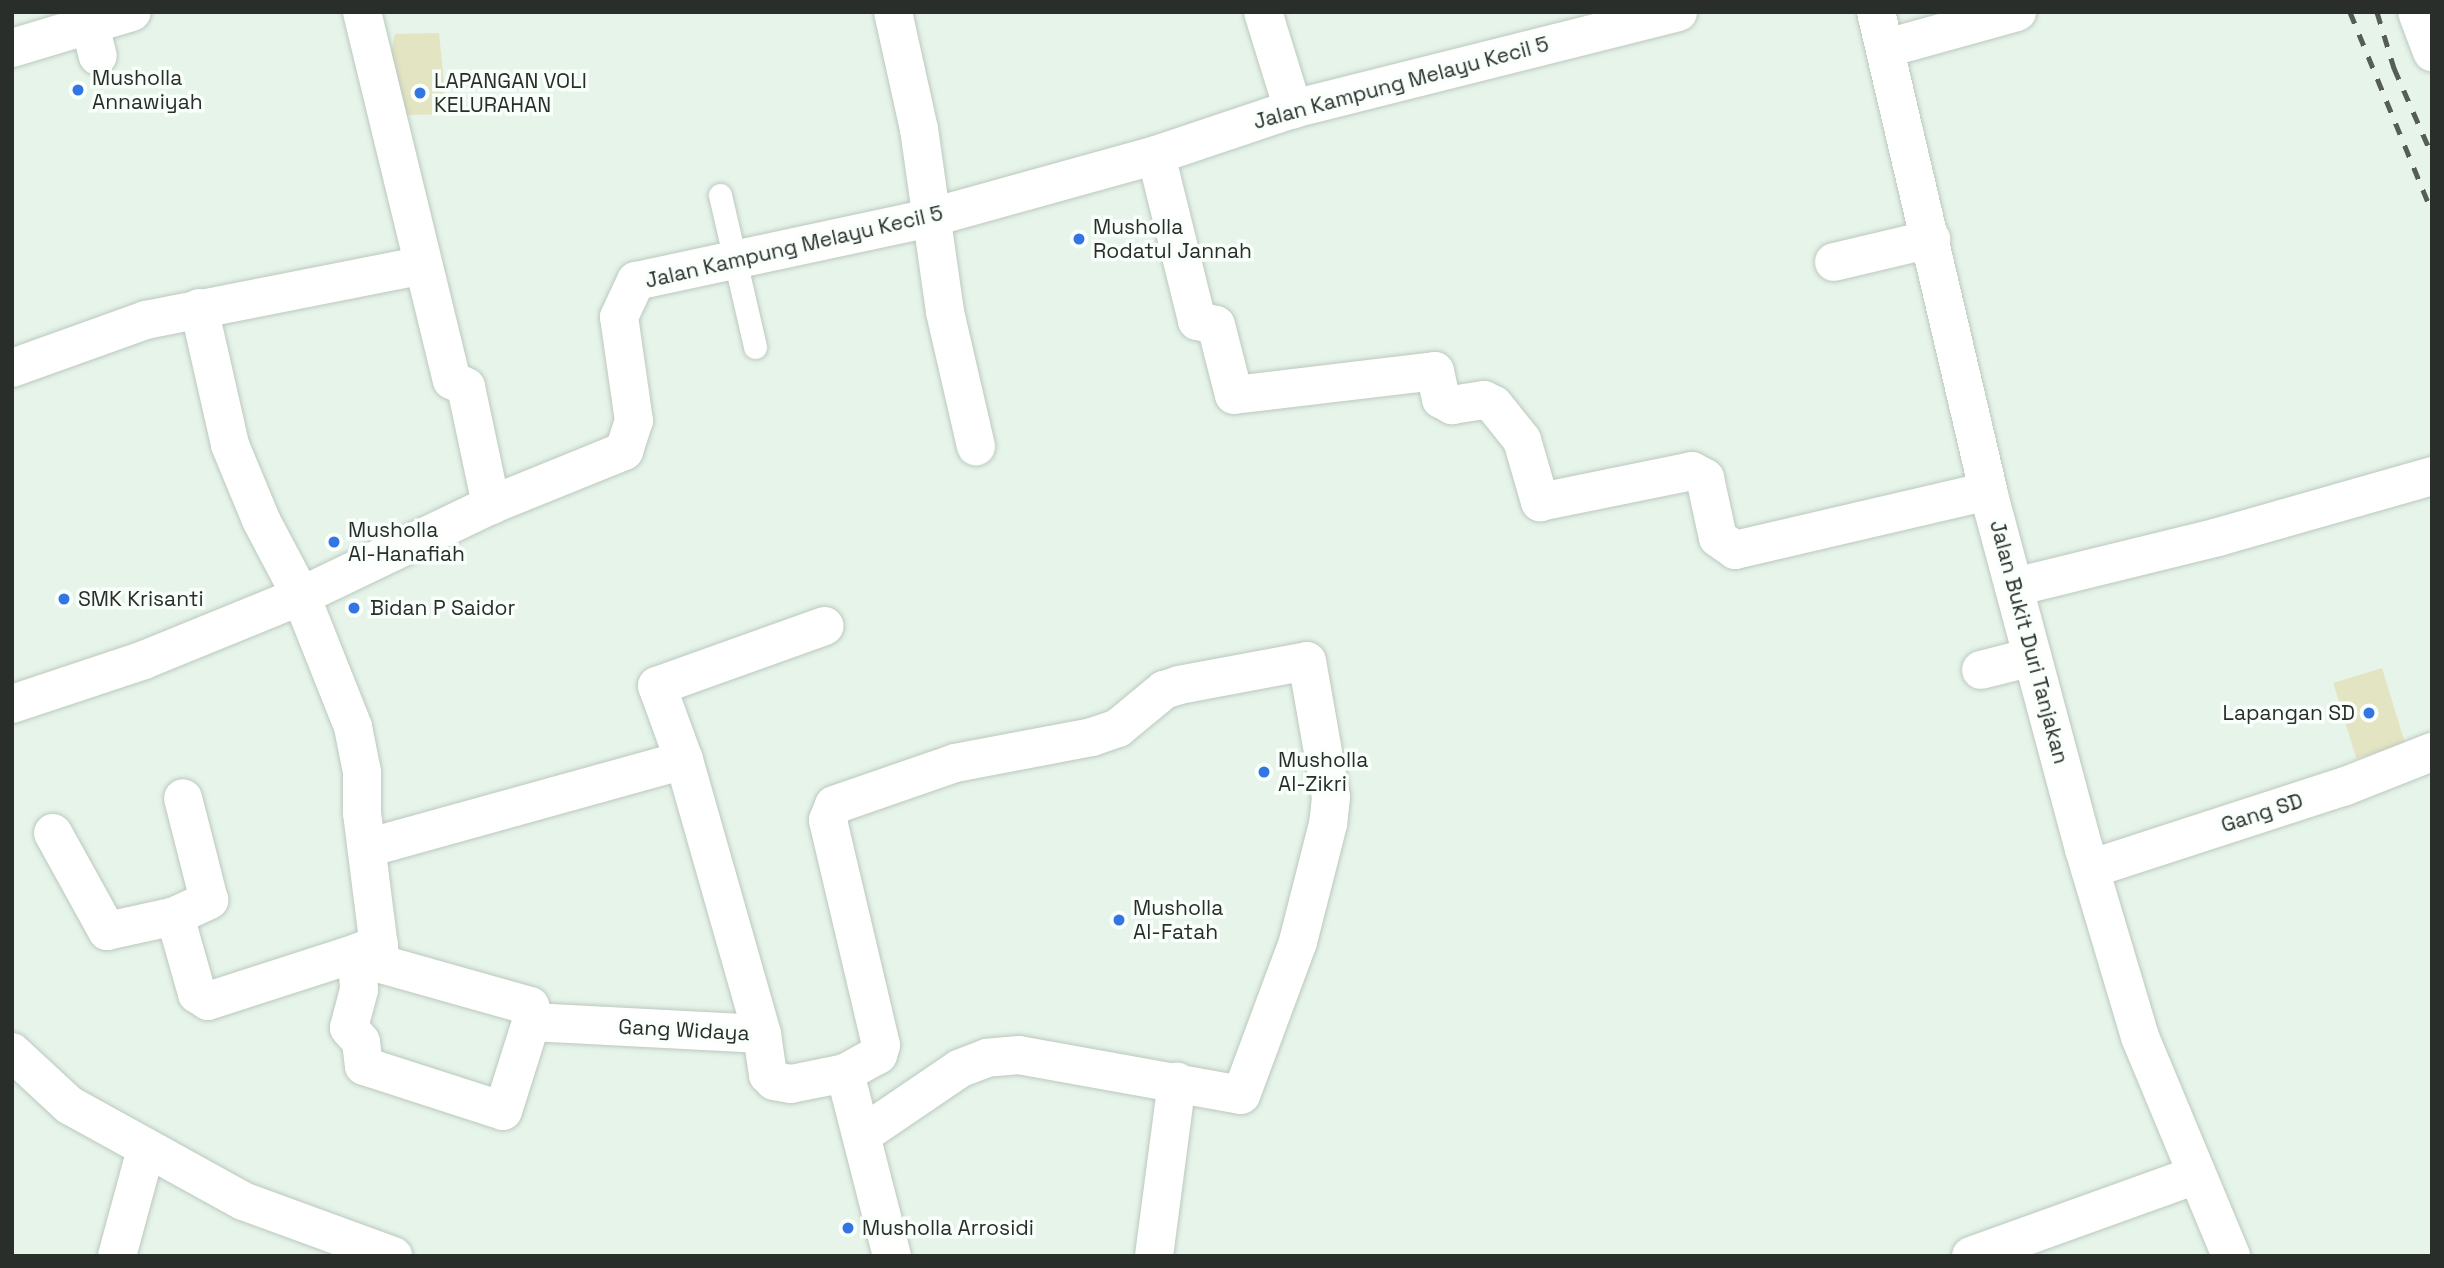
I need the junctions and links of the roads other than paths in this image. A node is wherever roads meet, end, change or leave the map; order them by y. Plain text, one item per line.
1 (132, 12) edge
2 (362, 12) edge
3 (893, 12) edge
4 (1263, 12) edge
5 (1678, 12) edge
6 (1876, 12) edge
7 (2017, 12) edge
8 (2417, 12) edge
9 (1575, 24) edge
10 (12, 48) edge
11 (1887, 48) junction
12 (2432, 52) edge
13 (1293, 109) junction
14 (1156, 155) junction
15 (720, 195) dead end
16 (929, 218) junction
17 (1931, 239) junction
18 (736, 260) junction
19 (1834, 262) dead end
20 (423, 265) junction
21 (200, 308) junction
22 (755, 346) dead end
23 (12, 368) edge
24 (976, 446) dead end
25 (2432, 476) edge
26 (1988, 491) junction
27 (491, 505) junction
28 (2015, 587) junction
29 (301, 596) junction
30 (825, 626) dead end
31 (2032, 657) junction
32 (1981, 670) dead end
33 (12, 704) edge
34 (2432, 752) edge
35 (684, 760) junction
36 (183, 798) dead end
37 (53, 833) dead end
38 (367, 848) junction
39 (2090, 869) junction
40 (175, 916) junction
41 (368, 949) junction
42 (531, 1022) junction
43 (762, 1034) junction
44 (12, 1052) edge
45 (862, 1064) junction
46 (1177, 1082) junction
47 (862, 1135) junction
48 (146, 1149) junction
49 (2196, 1175) junction
50 (117, 1256) edge
51 (393, 1256) edge
52 (892, 1256) edge
53 (1154, 1256) edge
54 (1971, 1256) edge
55 (2231, 1256) edge

1 - 10 street
2 - 20 street
3 - 16 street
4 - 13 street
5 - 9 street, Jalan Kampung Melayu Kecil 5
6 - 11 street, Jalan Bukit Duri Tanjakan
7 - 11 street
8 - 12 street
9 - 13 street, Jalan Kampung Melayu Kecil 5
11 - 17 street, Jalan Bukit Duri Tanjakan
13 - 14 street, Jalan Kampung Melayu Kecil 5
14 - 16 street, Jalan Kampung Melayu Kecil 5
14 - 26 street
15 - 18 lane
16 - 18 street, Jalan Kampung Melayu Kecil 5
16 - 24 street
17 - 19 street
17 - 26 street, Jalan Bukit Duri Tanjakan
18 - 22 lane
18 - 27 street, Jalan Kampung Melayu Kecil 5
20 - 21 street
20 - 27 street
21 - 23 street
21 - 29 street
25 - 28 street
26 - 28 street, Jalan Bukit Duri Tanjakan
27 - 29 street, Jalan Kampung Melayu Kecil 5
28 - 31 street, Jalan Bukit Duri Tanjakan
29 - 33 street, Jalan Kampung Melayu Kecil 5
29 - 38 street
30 - 35 street
31 - 32 street
31 - 39 street, Jalan Bukit Duri Tanjakan
34 - 39 street, Gang SD
35 - 38 street
35 - 43 street
36 - 40 street
37 - 40 street
38 - 41 street
39 - 49 street, Jalan Bukit Duri Tanjakan
40 - 41 street
41 - 42 street
41 - 42 street
42 - 43 street, Gang Widaya
43 - 45 street, Gang Widaya
44 - 48 street
45 - 46 street
45 - 47 street
46 - 47 street
46 - 53 street
47 - 52 street
48 - 50 street
48 - 51 street
49 - 54 street
49 - 55 street, Jalan Bukit Duri Tanjakan

